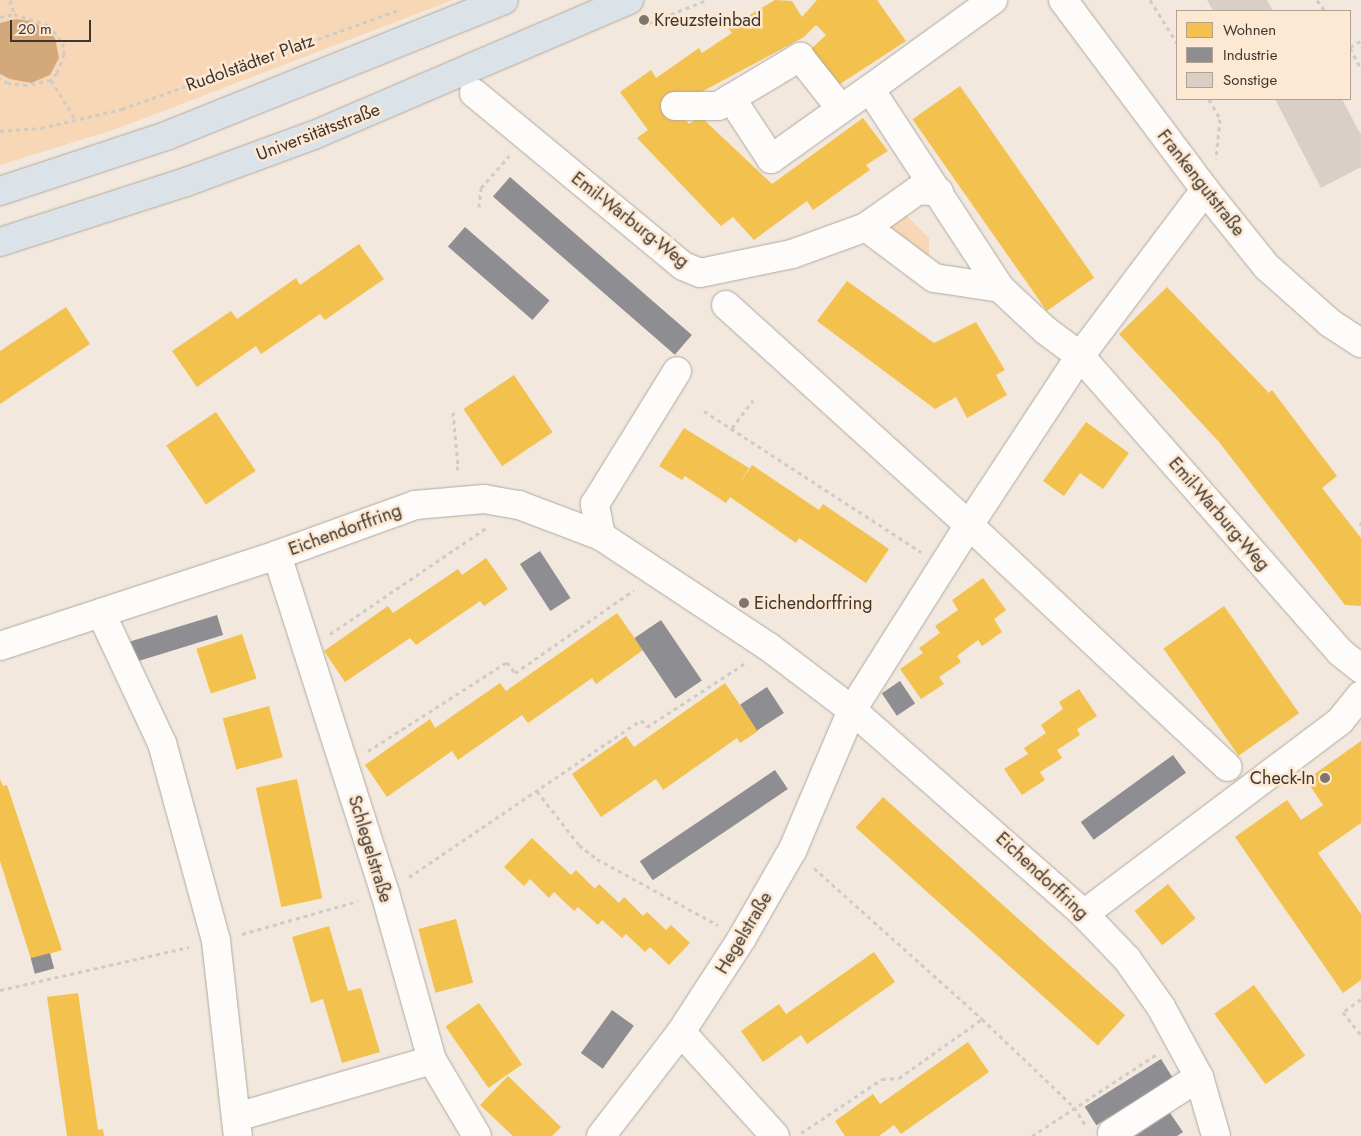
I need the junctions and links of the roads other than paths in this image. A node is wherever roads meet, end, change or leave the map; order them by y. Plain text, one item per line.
1 (504, 0) edge
2 (629, 0) edge
3 (993, 0) edge
4 (1064, 0) edge
5 (870, 89) junction
6 (474, 93) dead end
7 (731, 98) junction
8 (675, 106) dead end
9 (841, 109) junction
10 (0, 174) edge
11 (53, 174) junction
12 (1205, 190) junction
13 (0, 191) edge
14 (938, 192) junction
15 (866, 227) junction
16 (0, 242) edge
17 (1000, 288) junction
18 (726, 305) dead end
19 (1361, 343) edge
20 (1080, 356) junction
21 (677, 371) dead end
22 (969, 524) junction
23 (602, 536) junction
24 (278, 555) junction
25 (101, 613) junction
26 (0, 646) edge
27 (1361, 669) edge
28 (1361, 695) edge
29 (852, 710) junction
30 (1228, 766) dead end
31 (1084, 914) junction
32 (681, 1032) junction
33 (432, 1060) junction
34 (1199, 1077) junction
35 (238, 1126) edge
36 (1100, 1131) road end
37 (477, 1136) edge
38 (601, 1136) edge
39 (775, 1136) edge
40 (1216, 1136) edge

1 - 11 main road
2 - 16 main road, Universitätsstraße
3 - 5 street
4 - 12 street, Frankengutstraße
5 - 9 street
5 - 14 street
6 - 15 street, Emil-Warburg-Weg
7 - 8 street
7 - 9 street
7 - 9 street
10 - 11 main road
11 - 13 main road
12 - 19 street, Frankengutstraße
12 - 20 street
14 - 15 street, Emil-Warburg-Weg
14 - 17 street, Emil-Warburg-Weg
15 - 17 street
17 - 20 street, Emil-Warburg-Weg
18 - 22 street
20 - 22 street
20 - 27 street, Emil-Warburg-Weg
21 - 23 street
22 - 29 street
22 - 30 street
23 - 24 street, Eichendorffring
23 - 29 street, Eichendorffring
24 - 25 street, Eichendorffring
24 - 33 street, Schlegelstraße
25 - 26 street, Eichendorffring
25 - 35 street
28 - 31 street
29 - 31 street, Eichendorffring
29 - 32 street, Hegelstraße
31 - 34 street, Eichendorffring
32 - 38 street, Hegelstraße
32 - 39 street
33 - 35 street
33 - 37 street, Schlegelstraße
34 - 36 street
34 - 40 street, Eichendorffring

